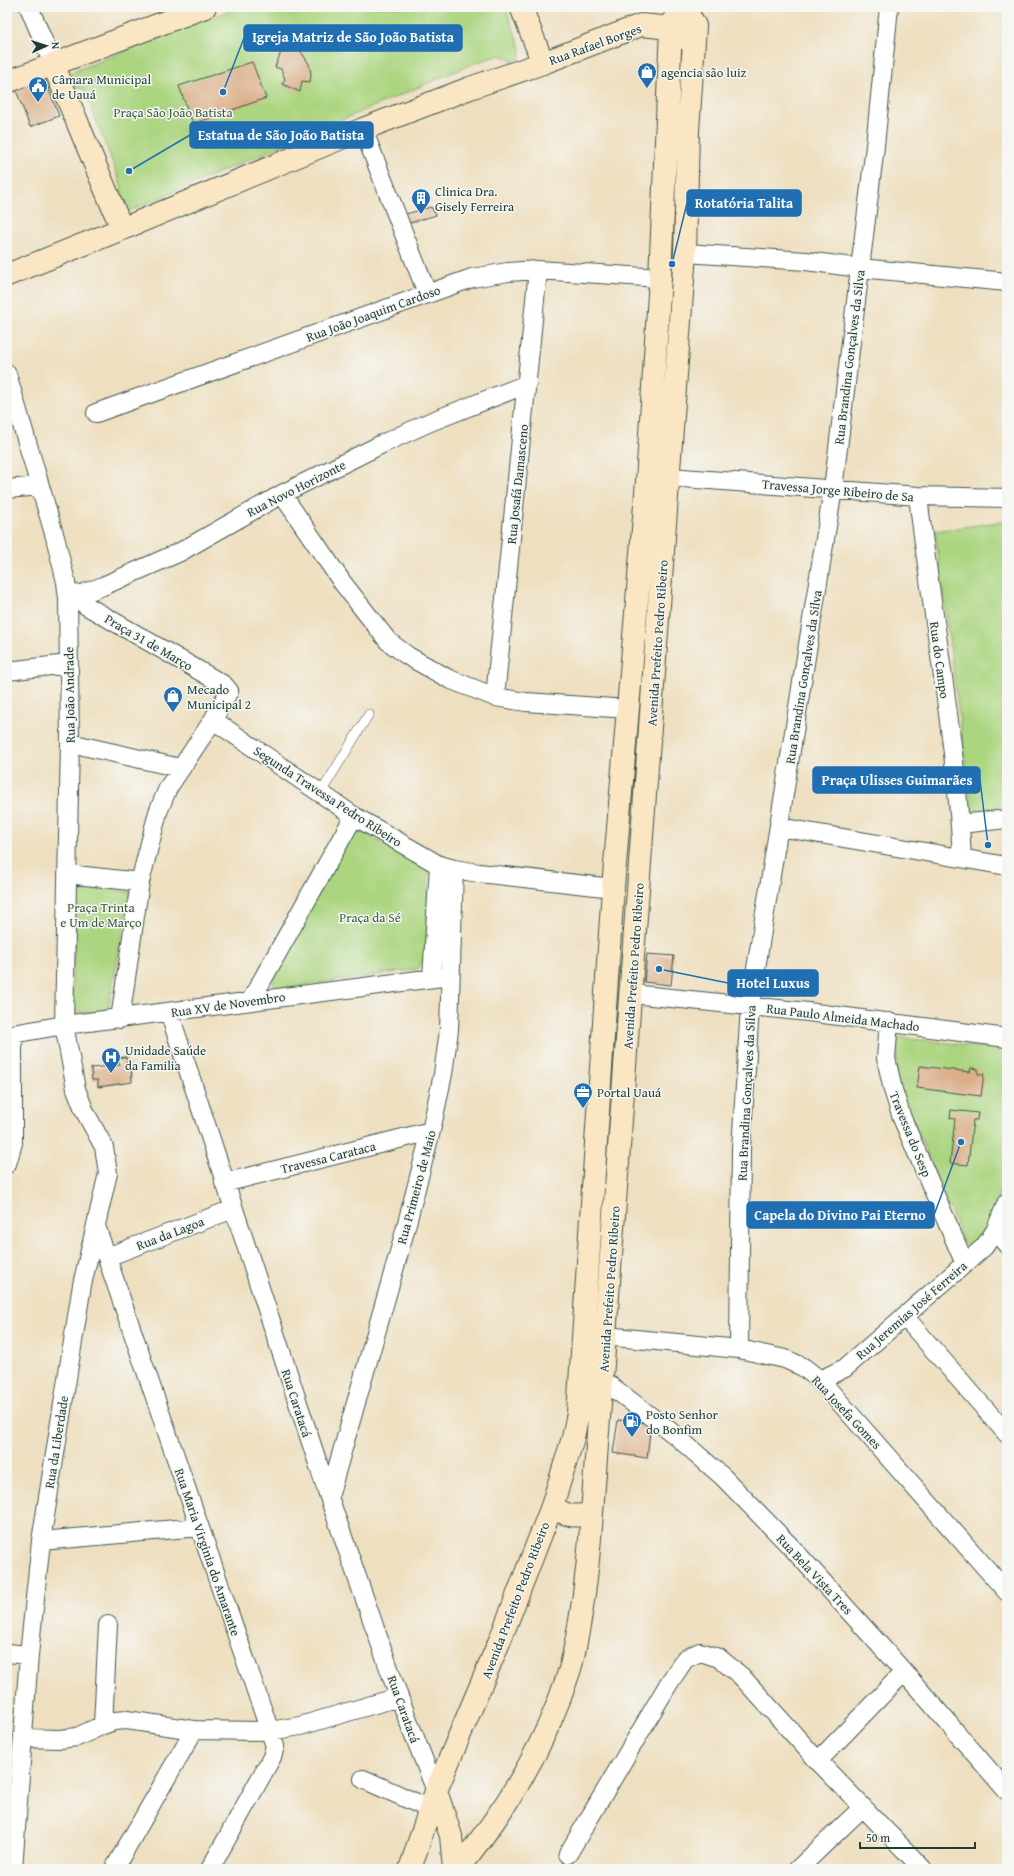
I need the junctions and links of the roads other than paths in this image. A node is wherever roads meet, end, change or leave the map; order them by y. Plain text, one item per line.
1 (29, 7) edge
2 (205, 7) edge
3 (521, 7) edge
4 (889, 7) edge
5 (672, 20) edge
6 (697, 21) edge
7 (544, 63) junction
8 (53, 64) junction
9 (7, 82) edge
10 (363, 130) junction
11 (122, 229) junction
12 (662, 252) junction
13 (686, 253) junction
14 (860, 268) junction
15 (538, 270) junction
16 (7, 275) edge
17 (660, 278) junction
18 (684, 279) junction
19 (1007, 282) edge
20 (427, 293) junction
21 (7, 374) edge
22 (527, 384) junction
23 (96, 413) dead end
24 (647, 476) junction
25 (670, 477) junction
26 (40, 486) junction
27 (7, 489) edge
28 (834, 489) junction
29 (1006, 493) edge
30 (282, 494) junction
31 (918, 496) junction
32 (74, 597) junction
33 (68, 664) junction
34 (7, 672) edge
35 (495, 697) junction
36 (628, 709) junction
37 (652, 710) junction
38 (369, 714) dead end
39 (213, 720) junction
40 (70, 743) junction
41 (180, 768) junction
42 (320, 794) junction
43 (354, 816) junction
44 (1007, 819) edge
45 (960, 824) junction
46 (779, 827) junction
47 (962, 858) junction
48 (1007, 866) edge
49 (446, 867) junction
50 (67, 874) junction
51 (140, 882) junction
52 (613, 888) junction
53 (639, 890) junction
54 (450, 976) junction
55 (432, 978) junction
56 (606, 992) junction
57 (632, 994) junction
58 (251, 1000) junction
59 (750, 1006) junction
60 (169, 1012) junction
61 (120, 1019) junction
62 (889, 1022) junction
63 (64, 1025) junction
64 (10, 1034) edge
65 (1007, 1038) edge
66 (432, 1130) junction
67 (7, 1164) edge
68 (224, 1182) junction
69 (1007, 1202) edge
70 (233, 1209) junction
71 (96, 1226) junction
72 (995, 1232) junction
73 (1007, 1245) edge
74 (106, 1257) junction
75 (966, 1264) junction
76 (904, 1316) junction
77 (605, 1336) junction
78 (739, 1349) junction
79 (581, 1378) junction
80 (603, 1380) junction
81 (820, 1380) junction
82 (1007, 1434) edge
83 (328, 1497) junction
84 (552, 1506) junction
85 (592, 1513) junction
86 (198, 1527) junction
87 (41, 1541) junction
88 (1007, 1592) edge
89 (108, 1625) dead end
90 (7, 1653) edge
91 (29, 1655) junction
92 (904, 1672) junction
93 (399, 1697) junction
94 (102, 1725) junction
95 (194, 1730) junction
96 (270, 1731) junction
97 (23, 1738) junction
98 (818, 1761) junction
99 (363, 1779) dead end
100 (1007, 1791) edge
101 (433, 1800) junction
102 (863, 1807) junction
103 (568, 1854) dead end
104 (13, 1869) edge
105 (114, 1869) edge
106 (210, 1869) edge
107 (410, 1869) edge
108 (455, 1869) edge
109 (798, 1869) edge
110 (923, 1869) edge

1 - 8 street
2 - 8 main road
3 - 7 main road
4 - 14 street, Rua Brandina Gonçalves da Silva
5 - 6 main road
5 - 7 main road, Rua Rafael Borges
5 - 12 main road, Avenida Prefeito Pedro Ribeiro
6 - 13 main road, Avenida Prefeito Pedro Ribeiro
7 - 10 main road
8 - 9 main road
8 - 11 main road
10 - 11 main road
10 - 20 street
11 - 16 main road
12 - 13 main road
12 - 17 main road, Avenida Prefeito Pedro Ribeiro
13 - 14 street
13 - 18 main road, Avenida Prefeito Pedro Ribeiro
14 - 19 street
14 - 28 street, Rua Brandina Gonçalves da Silva
15 - 17 street, Rua João Joaquim Cardoso
15 - 20 street, Rua João Joaquim Cardoso
15 - 22 street, Rua Josafá Damasceno
17 - 18 main road
17 - 24 main road, Avenida Prefeito Pedro Ribeiro
18 - 25 main road, Avenida Prefeito Pedro Ribeiro
20 - 23 street, Rua João Joaquim Cardoso
21 - 26 street, Rua João Andrade
22 - 30 street, Rua Novo Horizonte
22 - 35 street, Rua Josafá Damasceno
24 - 25 main road
24 - 36 main road, Avenida Prefeito Pedro Ribeiro
25 - 28 street, Travessa Jorge Ribeiro de Sa
25 - 37 main road, Avenida Prefeito Pedro Ribeiro
26 - 27 street
26 - 32 street, Rua João Andrade
28 - 31 street, Travessa Jorge Ribeiro de Sa
28 - 46 street, Rua Brandina Gonçalves da Silva
29 - 31 street, Travessa Jorge Ribeiro de Sa
30 - 32 street, Rua Novo Horizonte
30 - 35 street
31 - 45 street, Rua do Campo
32 - 33 street, Rua João Andrade
32 - 39 street, Praça 31 de Março
33 - 34 street
33 - 40 street, Rua João Andrade
35 - 36 street
36 - 37 main road
36 - 52 main road, Avenida Prefeito Pedro Ribeiro
37 - 53 main road, Avenida Prefeito Pedro Ribeiro
38 - 42 lane
39 - 41 street, Praça 31 de Março
39 - 42 street, Segunda Travessa Pedro Ribeiro
40 - 41 street
40 - 50 street, Rua João Andrade
41 - 51 street, Praça 31 de Março
42 - 43 street, Segunda Travessa Pedro Ribeiro
43 - 49 street, Segunda Travessa Pedro Ribeiro
43 - 58 street
44 - 45 street
45 - 47 street, Rua do Campo
46 - 47 street
46 - 59 street, Rua Brandina Gonçalves da Silva
47 - 48 street
49 - 52 street, Segunda Travessa Pedro Ribeiro
49 - 54 street, Rua Primeiro de Maio
49 - 55 street
50 - 51 street
50 - 63 street, Rua João Andrade
51 - 61 street, Praça 31 de Março
52 - 53 main road
52 - 56 main road, Avenida Prefeito Pedro Ribeiro
53 - 57 main road, Avenida Prefeito Pedro Ribeiro
54 - 55 street, Rua XV de Novembro
54 - 66 street, Rua Primeiro de Maio
55 - 58 street, Rua XV de Novembro
56 - 57 main road
56 - 79 main road, Avenida Prefeito Pedro Ribeiro
57 - 59 street, Rua Paulo Almeida Machado
57 - 77 main road, Avenida Prefeito Pedro Ribeiro
58 - 60 street, Rua XV de Novembro
59 - 62 street, Rua Paulo Almeida Machado
59 - 78 street, Rua Brandina Gonçalves da Silva
60 - 61 street, Rua XV de Novembro
60 - 68 street, Rua Caratacá
61 - 63 street, Rua XV de Novembro
62 - 65 street, Rua Paulo Almeida Machado
62 - 75 street, Travessa do Sesp
63 - 64 street, Rua XV de Novembro
63 - 71 street, Rua da Liberdade
64 - 67 street
66 - 68 street, Travessa Carataca
66 - 83 street, Rua Primeiro de Maio
68 - 70 street, Rua Caratacá
69 - 72 street
70 - 74 street, Rua da Lagoa
70 - 83 street, Rua Caratacá
71 - 74 street, Rua Maria Virginia do Amarante
71 - 87 street, Rua da Liberdade
72 - 73 street
72 - 75 street, Rua Jeremias José Ferreira
74 - 86 street, Rua Maria Virginia do Amarante
75 - 76 street, Rua Jeremias José Ferreira
76 - 81 street, Rua Jeremias José Ferreira
76 - 82 street
77 - 78 street, Rua Josefa Gomes
77 - 80 main road, Avenida Prefeito Pedro Ribeiro
78 - 81 street, Rua Josefa Gomes
79 - 80 main road
79 - 84 main road, Avenida Prefeito Pedro Ribeiro
80 - 85 main road, Avenida Prefeito Pedro Ribeiro
80 - 92 street, Rua Bela Vista Tres
81 - 88 street, Rua Josefa Gomes
83 - 93 street, Rua Caratacá
84 - 85 main road
84 - 101 main road, Avenida Prefeito Pedro Ribeiro
85 - 108 main road, Avenida Prefeito Pedro Ribeiro
86 - 87 street
86 - 96 street, Rua Maria Virginia do Amarante
87 - 91 street, Rua da Liberdade
89 - 94 street
90 - 91 street
91 - 97 street, Rua da Liberdade
92 - 98 street
92 - 100 street, Rua Bela Vista Tres
93 - 96 street
93 - 101 street, Rua Caratacá
94 - 95 street
94 - 97 street
95 - 96 street
95 - 105 street
96 - 106 street, Rua Maria Virginia do Amarante
97 - 104 street, Rua da Liberdade
98 - 102 street
98 - 103 street
99 - 101 street
101 - 107 main road, Avenida Prefeito Pedro Ribeiro
101 - 108 main road
102 - 109 street
102 - 110 street

